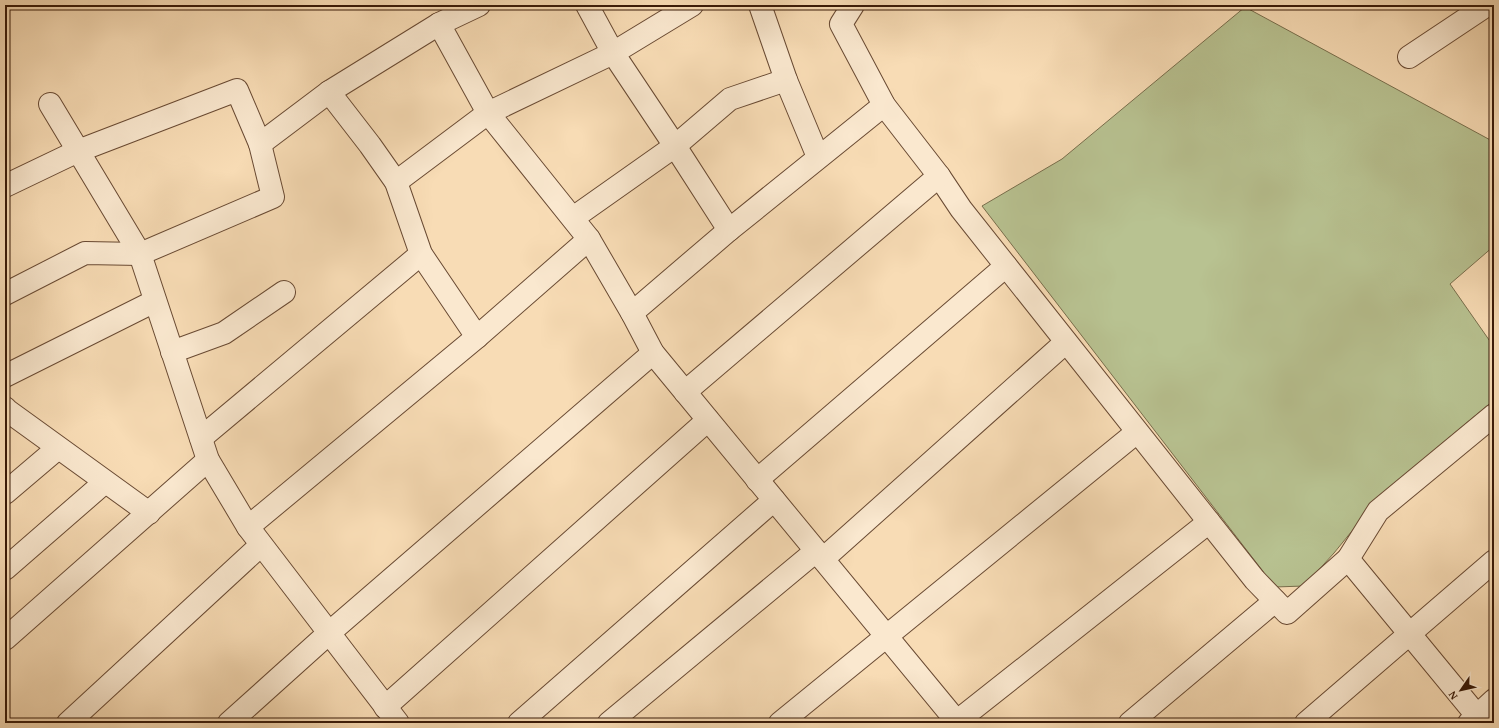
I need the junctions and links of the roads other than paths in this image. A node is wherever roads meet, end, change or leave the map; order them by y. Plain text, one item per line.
1 (479, 5) edge
2 (587, 5) edge
3 (692, 5) edge
4 (760, 5) edge
5 (853, 5) edge
6 (1487, 5) edge
7 (439, 24) junction
8 (613, 53) junction
9 (1409, 58) dead end
10 (786, 80) junction
11 (329, 92) junction
12 (50, 104) dead end
13 (884, 105) junction
14 (488, 113) junction
15 (260, 144) junction
16 (676, 146) junction
17 (78, 151) junction
18 (818, 157) junction
19 (939, 176) junction
20 (396, 182) junction
21 (5, 186) edge
22 (573, 218) junction
23 (729, 230) junction
24 (589, 239) junction
25 (140, 254) junction
26 (421, 254) junction
27 (1006, 266) junction
28 (284, 292) dead end
29 (5, 294) edge
30 (155, 301) junction
31 (632, 313) junction
32 (477, 337) junction
33 (1066, 342) junction
34 (172, 352) junction
35 (653, 354) junction
36 (5, 376) edge
37 (685, 392) junction
38 (5, 408) edge
39 (1494, 415) edge
40 (708, 420) junction
41 (1137, 432) junction
42 (201, 438) junction
43 (58, 448) junction
44 (208, 460) junction
45 (757, 480) junction
46 (105, 482) junction
47 (5, 493) edge
48 (774, 500) junction
49 (149, 513) junction
50 (1209, 522) junction
51 (248, 527) junction
52 (261, 545) junction
53 (820, 555) junction
54 (1348, 559) junction
55 (1494, 561) edge
56 (5, 569) edge
57 (1275, 601) junction
58 (329, 633) junction
59 (1409, 633) junction
60 (887, 636) junction
61 (5, 639) edge
62 (1494, 700) edge
63 (391, 718) edge
64 (1476, 720) edge
65 (957, 722) edge
66 (68, 723) edge
67 (229, 723) edge
68 (519, 723) edge
69 (609, 723) edge
70 (780, 723) edge
71 (1130, 723) edge
72 (1306, 723) edge

1 - 7 street
2 - 8 street
3 - 8 street
4 - 10 street
5 - 13 street
6 - 9 street
7 - 11 street
7 - 14 street
8 - 14 street
8 - 16 street
10 - 16 street
10 - 18 street
11 - 15 street
11 - 20 street
12 - 17 street
13 - 18 street
13 - 19 street
14 - 20 street
14 - 22 street
15 - 17 street
15 - 25 street
16 - 22 street
16 - 23 street
17 - 21 street
17 - 25 street
18 - 23 street
19 - 27 street
19 - 37 street
20 - 26 street
22 - 24 street
23 - 31 street
24 - 31 street
24 - 32 street
25 - 29 street
25 - 30 street
26 - 32 street
26 - 42 street
27 - 33 street
27 - 45 street
28 - 34 street
30 - 34 street
30 - 36 street
31 - 35 street
32 - 51 street
33 - 41 street
33 - 53 street
34 - 42 street
35 - 37 street
35 - 58 street
37 - 40 street
38 - 43 street
39 - 54 street
40 - 45 street
40 - 63 street
41 - 50 street
41 - 60 street
42 - 44 street
43 - 46 street
43 - 47 street
44 - 49 street
44 - 51 street
45 - 48 street
46 - 49 street
46 - 56 street
48 - 53 street
48 - 68 street
49 - 61 street
50 - 57 street
50 - 65 street
51 - 52 street
52 - 58 street
52 - 66 street
53 - 60 street
53 - 69 street
54 - 57 street
54 - 59 street
55 - 59 street
57 - 71 street
58 - 63 street
58 - 67 street
59 - 64 street
59 - 72 street
60 - 65 street
60 - 70 street
62 - 64 street

